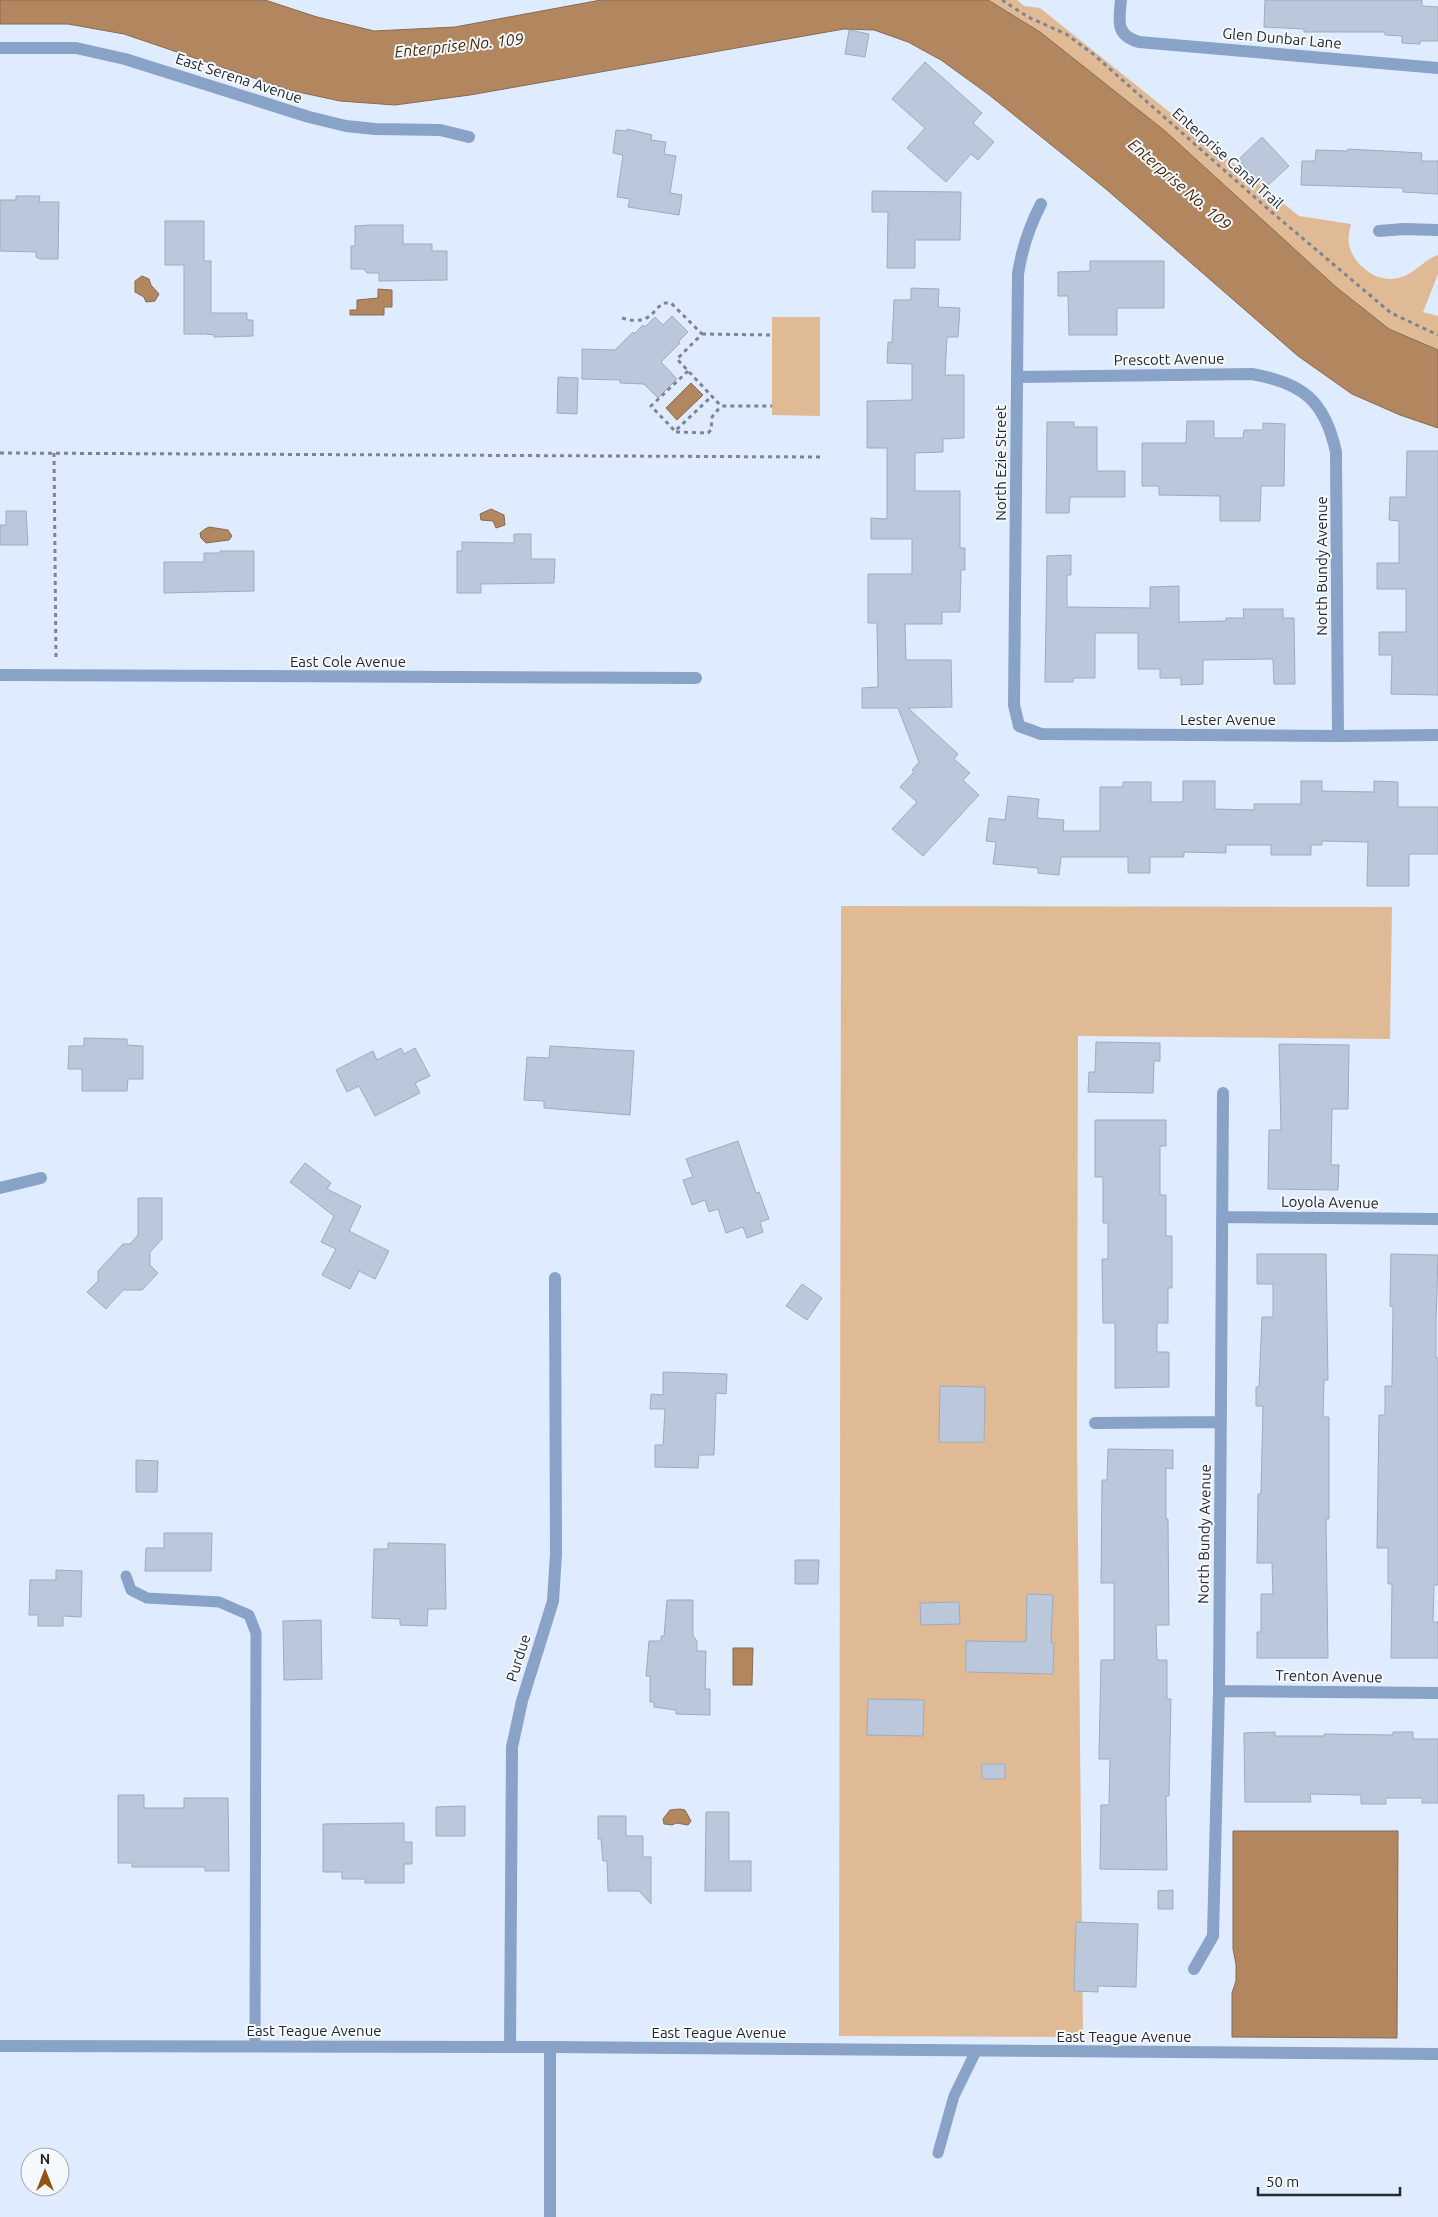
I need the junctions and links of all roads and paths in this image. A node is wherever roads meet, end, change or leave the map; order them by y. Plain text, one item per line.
1 (1002, 0) edge
2 (1121, 0) edge
3 (0, 48) edge
4 (1438, 68) edge
5 (470, 137) dead end
6 (1040, 204) dead end
7 (1438, 230) edge
8 (1379, 231) dead end
9 (622, 318) dead end
10 (702, 334) junction
11 (772, 335) dead end
12 (1438, 335) edge
13 (688, 371) junction
14 (1017, 377) junction
15 (712, 396) junction
16 (1314, 402) joint
17 (721, 406) junction
18 (772, 406) dead end
19 (675, 431) junction
20 (0, 453) edge
21 (54, 453) junction
22 (820, 457) dead end
23 (0, 675) edge
24 (56, 676) junction
25 (696, 678) dead end
26 (1019, 726) joint
27 (1438, 734) edge
28 (1338, 736) junction
29 (1222, 1093) dead end
30 (41, 1178) dead end
31 (0, 1188) edge
32 (1222, 1217) junction
33 (1438, 1219) edge
34 (555, 1278) dead end
35 (1221, 1422) junction
36 (1095, 1423) dead end
37 (126, 1576) dead end
38 (1219, 1691) junction
39 (1438, 1693) edge
40 (1194, 1969) dead end
41 (0, 2046) edge
42 (254, 2046) junction
43 (510, 2047) junction
44 (550, 2047) junction
45 (976, 2051) junction
46 (1438, 2054) edge
47 (938, 2153) dead end
48 (550, 2217) edge

1 - 12 path, Enterprise Canal Trail
2 - 4 street, Glen Dunbar Lane
3 - 5 street, East Serena Avenue
6 - 14 street, North Ezie Street
7 - 8 street
9 - 10 path
10 - 11 path
10 - 13 path
13 - 15 path
13 - 19 path
14 - 16 street, Prescott Avenue
14 - 26 street, North Ezie Street
15 - 17 path
15 - 19 path
16 - 28 street, North Bundy Avenue
17 - 18 path
17 - 19 path
20 - 21 path
21 - 22 path
21 - 24 path
23 - 24 street, East Cole Avenue
24 - 25 street, East Cole Avenue
26 - 28 street, Lester Avenue
27 - 28 street, Lester Avenue
29 - 32 street, North Bundy Avenue
30 - 31 street
32 - 33 street, Loyola Avenue
32 - 35 street, North Bundy Avenue
34 - 43 street, Purdue
35 - 36 street
35 - 38 street, North Bundy Avenue
37 - 42 lane
38 - 39 street, Trenton Avenue
38 - 40 street, North Bundy Avenue
41 - 42 street, East Teague Avenue
42 - 43 street, East Teague Avenue
43 - 44 street, East Teague Avenue
44 - 45 street, East Teague Avenue
44 - 48 street
45 - 46 street, East Teague Avenue
45 - 47 lane

